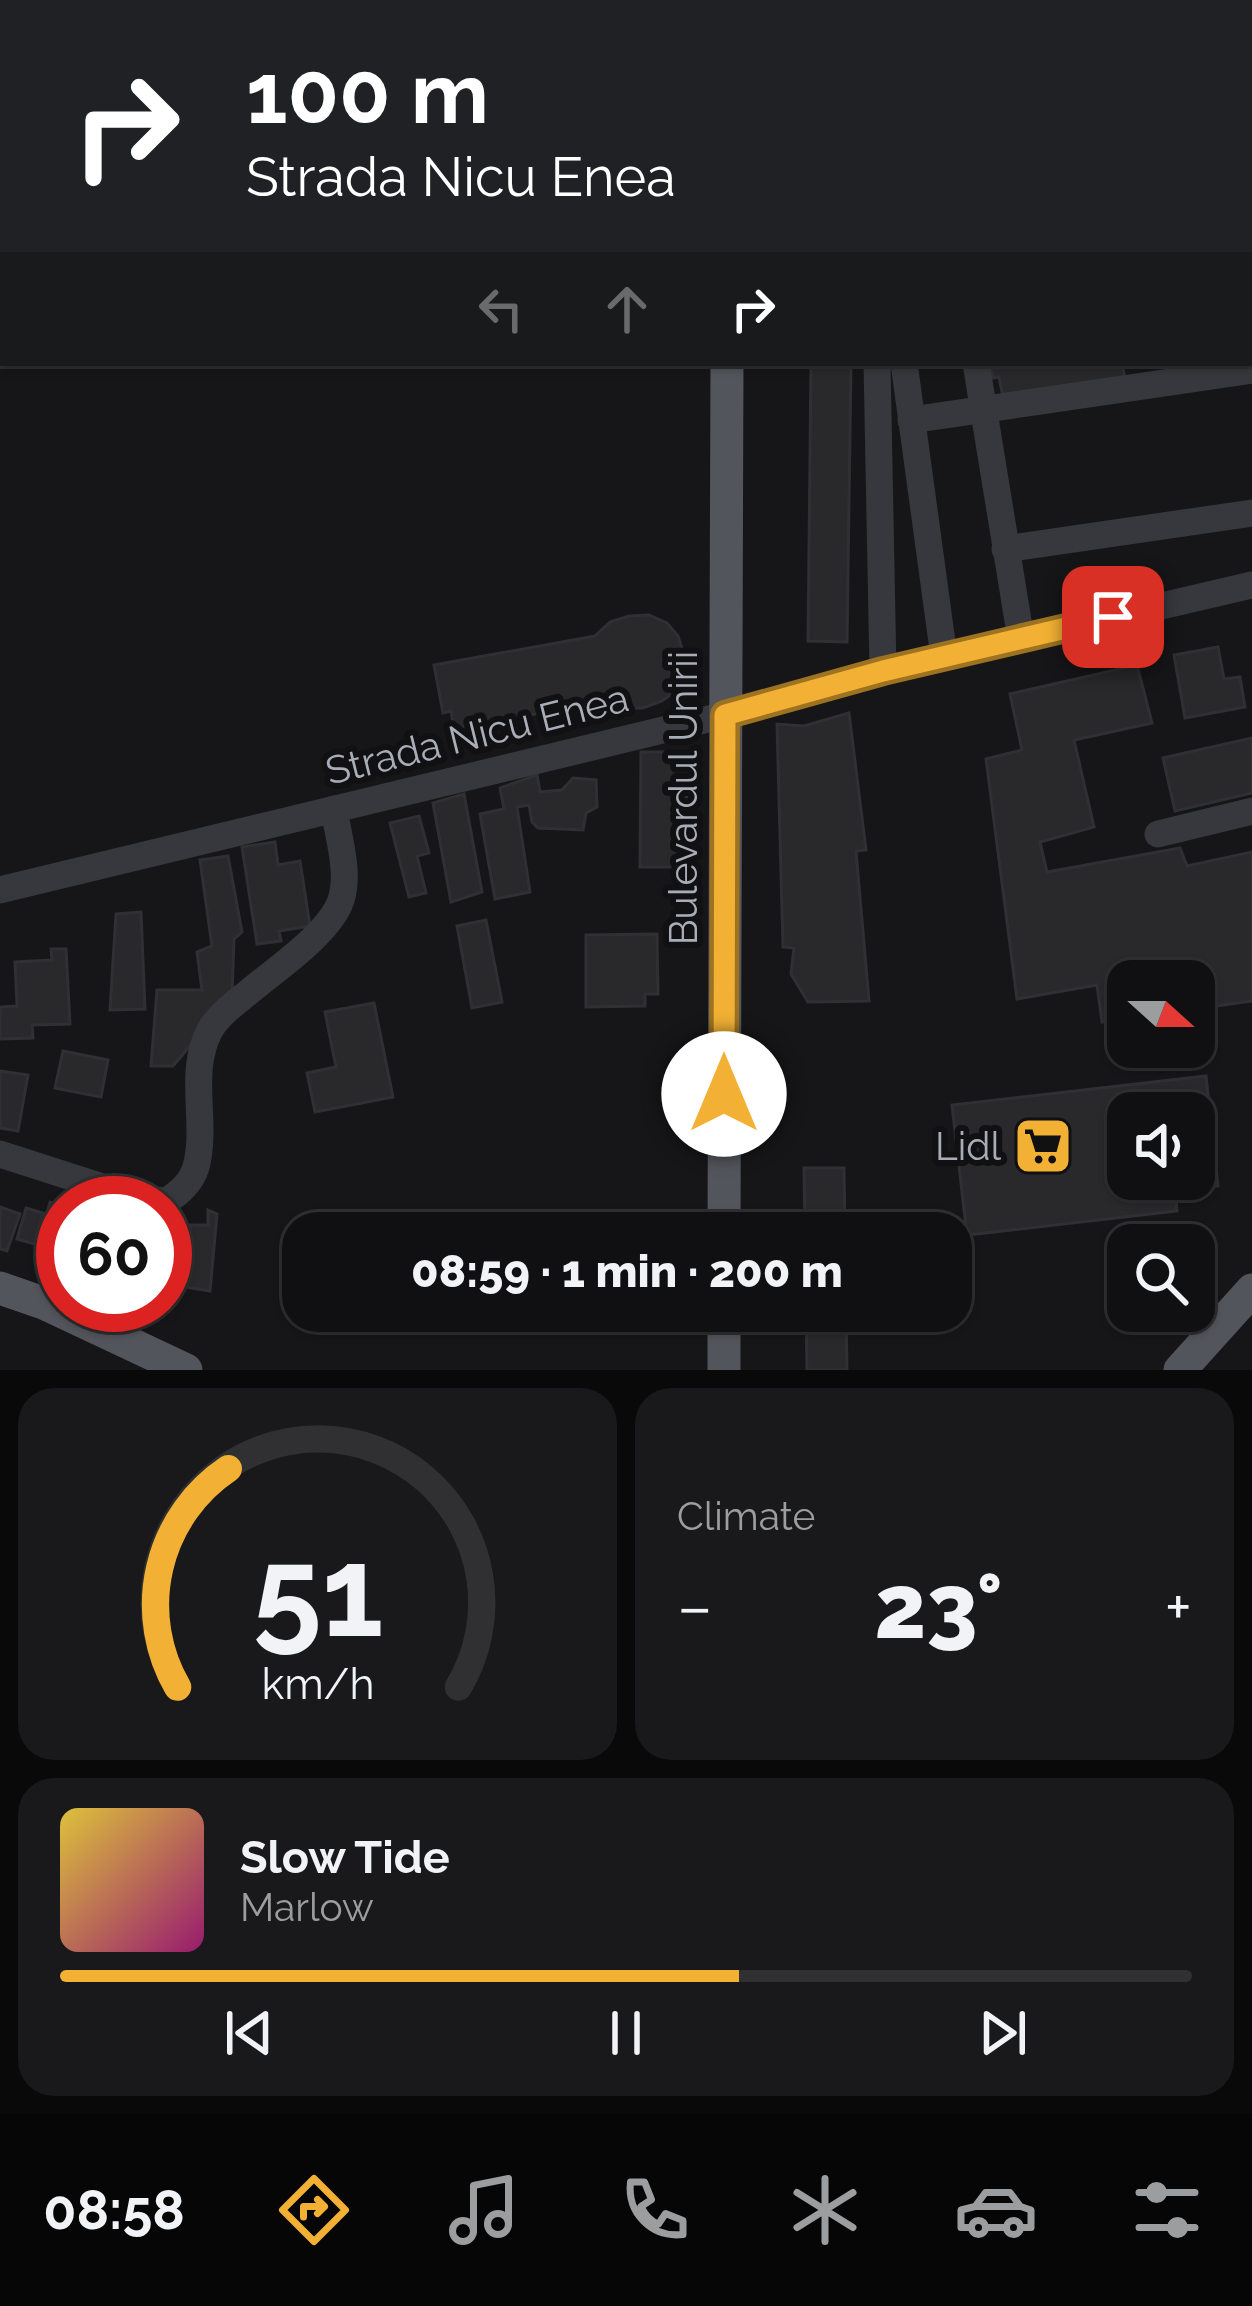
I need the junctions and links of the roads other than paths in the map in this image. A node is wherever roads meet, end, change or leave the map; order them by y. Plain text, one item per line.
1 (727, 366) edge
2 (878, 366) edge
3 (904, 366) edge
4 (976, 366) edge
5 (1252, 370) edge
6 (982, 409) junction
7 (911, 420) junction
8 (1252, 513) edge
9 (1005, 549) junction
10 (1252, 585) edge
11 (1021, 639) junction
12 (944, 657) junction
13 (883, 671) junction
14 (725, 715) junction
15 (334, 808) junction
16 (1252, 811) edge
17 (1158, 834) dead end
18 (0, 890) edge
19 (0, 1154) edge
20 (724, 1212) edge
21 (0, 1288) edge
22 (1252, 1290) edge
23 (724, 1332) edge
24 (186, 1370) edge
25 (724, 1370) edge
26 (1180, 1370) edge

1 - 14 main road, Bulevardul Unirii
2 - 13 street
3 - 7 street
4 - 6 street
5 - 6 street
6 - 7 street
6 - 9 street
7 - 12 street
8 - 9 street
9 - 11 street
10 - 11 street, Strada Nicu Enea
11 - 12 street, Strada Nicu Enea
12 - 13 street, Strada Nicu Enea
13 - 14 street, Strada Nicu Enea
14 - 15 street, Strada Nicu Enea
14 - 20 main road, Bulevardul Unirii
15 - 18 street, Strada Nicu Enea
15 - 19 street
16 - 17 street
21 - 24 main road
22 - 26 main road
23 - 25 main road

